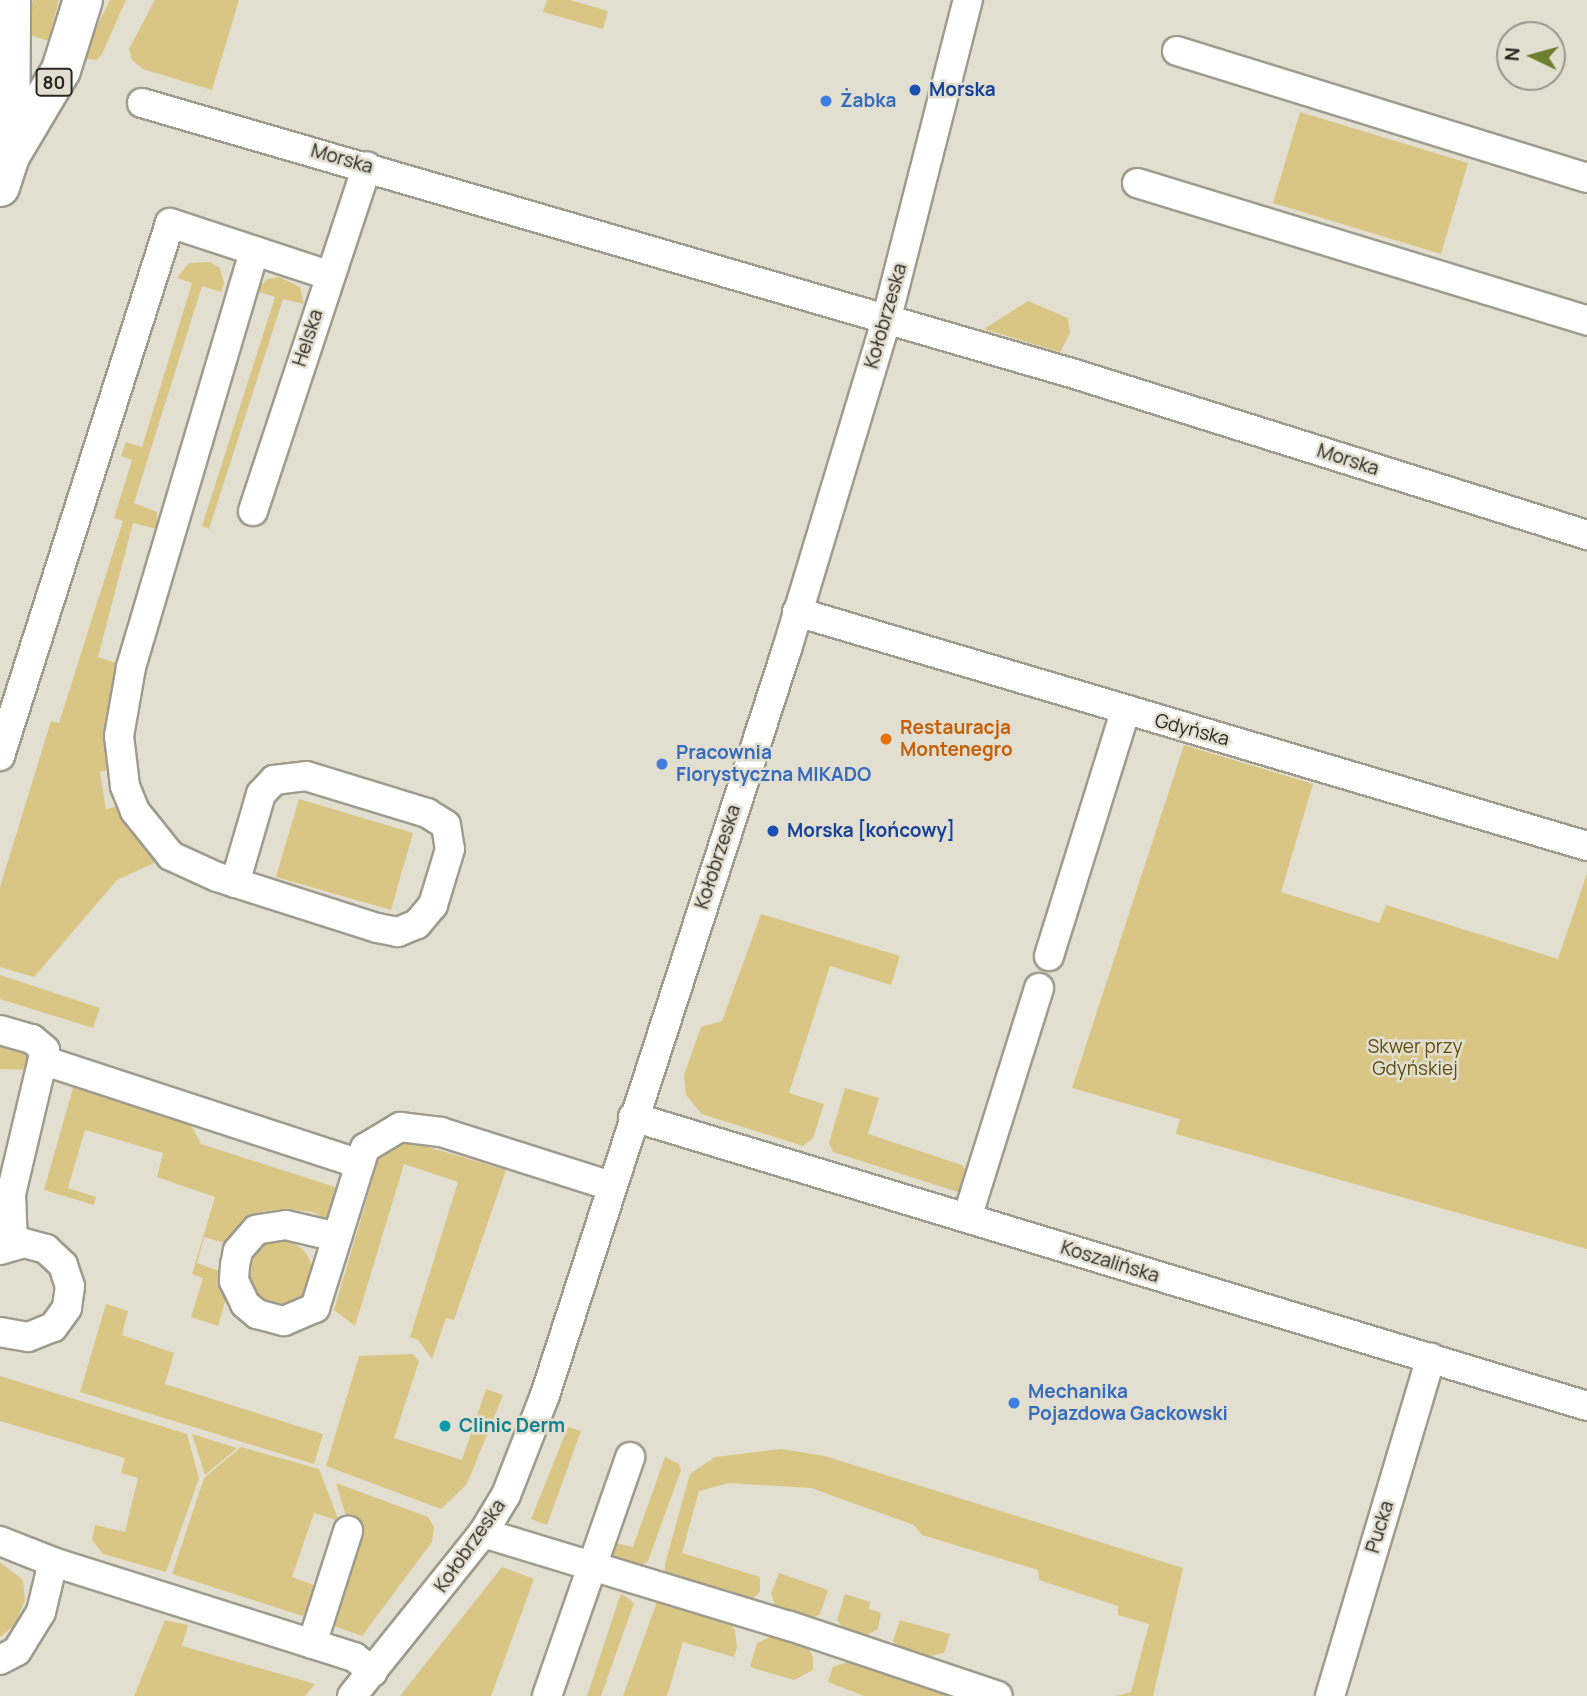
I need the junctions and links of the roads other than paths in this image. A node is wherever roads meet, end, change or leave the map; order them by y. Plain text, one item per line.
1 (11, 0) edge
2 (83, 0) edge
3 (968, 0) edge
4 (1177, 51) dead end
5 (142, 103) dead end
6 (367, 166) junction
7 (5, 172) edge
8 (1587, 178) edge
9 (1137, 183) dead end
10 (254, 251) junction
11 (328, 275) junction
12 (886, 321) junction
13 (1587, 321) edge
14 (253, 512) dead end
15 (1587, 536) edge
16 (797, 612) junction
17 (1125, 712) junction
18 (0, 756) edge
19 (1587, 846) edge
20 (235, 883) junction
21 (1049, 956) dead end
22 (1039, 988) dead end
23 (0, 1030) edge
24 (45, 1061) junction
25 (633, 1118) junction
26 (360, 1164) junction
27 (611, 1186) junction
28 (967, 1219) junction
29 (337, 1237) dead end
30 (7, 1247) edge
31 (0, 1332) edge
32 (1431, 1358) junction
33 (1587, 1406) edge
34 (630, 1457) dead end
35 (348, 1531) dead end
36 (483, 1533) junction
37 (0, 1541) edge
38 (53, 1562) junction
39 (593, 1566) junction
40 (312, 1644) junction
41 (0, 1660) edge
42 (373, 1672) junction
43 (352, 1696) edge
44 (547, 1696) edge
45 (998, 1696) edge
46 (1330, 1696) edge

1 - 7 main road, 80
2 - 7 main road, 80
3 - 12 street, Kołobrzeska
4 - 8 street
5 - 6 street, Morska
6 - 11 street, Helska
6 - 12 street, Morska
9 - 13 street
10 - 11 street
10 - 18 street
10 - 20 street
11 - 14 street, Helska
12 - 15 street, Morska
12 - 16 street, Kołobrzeska
16 - 17 street, Gdyńska
16 - 25 street, Kołobrzeska
17 - 19 street, Gdyńska
17 - 21 street
20 - 20 street
22 - 28 street
23 - 24 street
24 - 26 street
24 - 30 street
25 - 27 street, Kołobrzeska
25 - 28 street, Koszalińska
26 - 27 street
26 - 29 street
27 - 36 street, Kołobrzeska
28 - 32 street, Koszalińska
30 - 31 street
32 - 33 street, Koszalińska
32 - 46 street, Pucka
34 - 39 street
35 - 40 street
36 - 39 street
36 - 42 street, Kołobrzeska
37 - 38 street
38 - 40 street
38 - 41 street
39 - 44 street
39 - 45 street
40 - 42 street
42 - 43 street, Kołobrzeska

